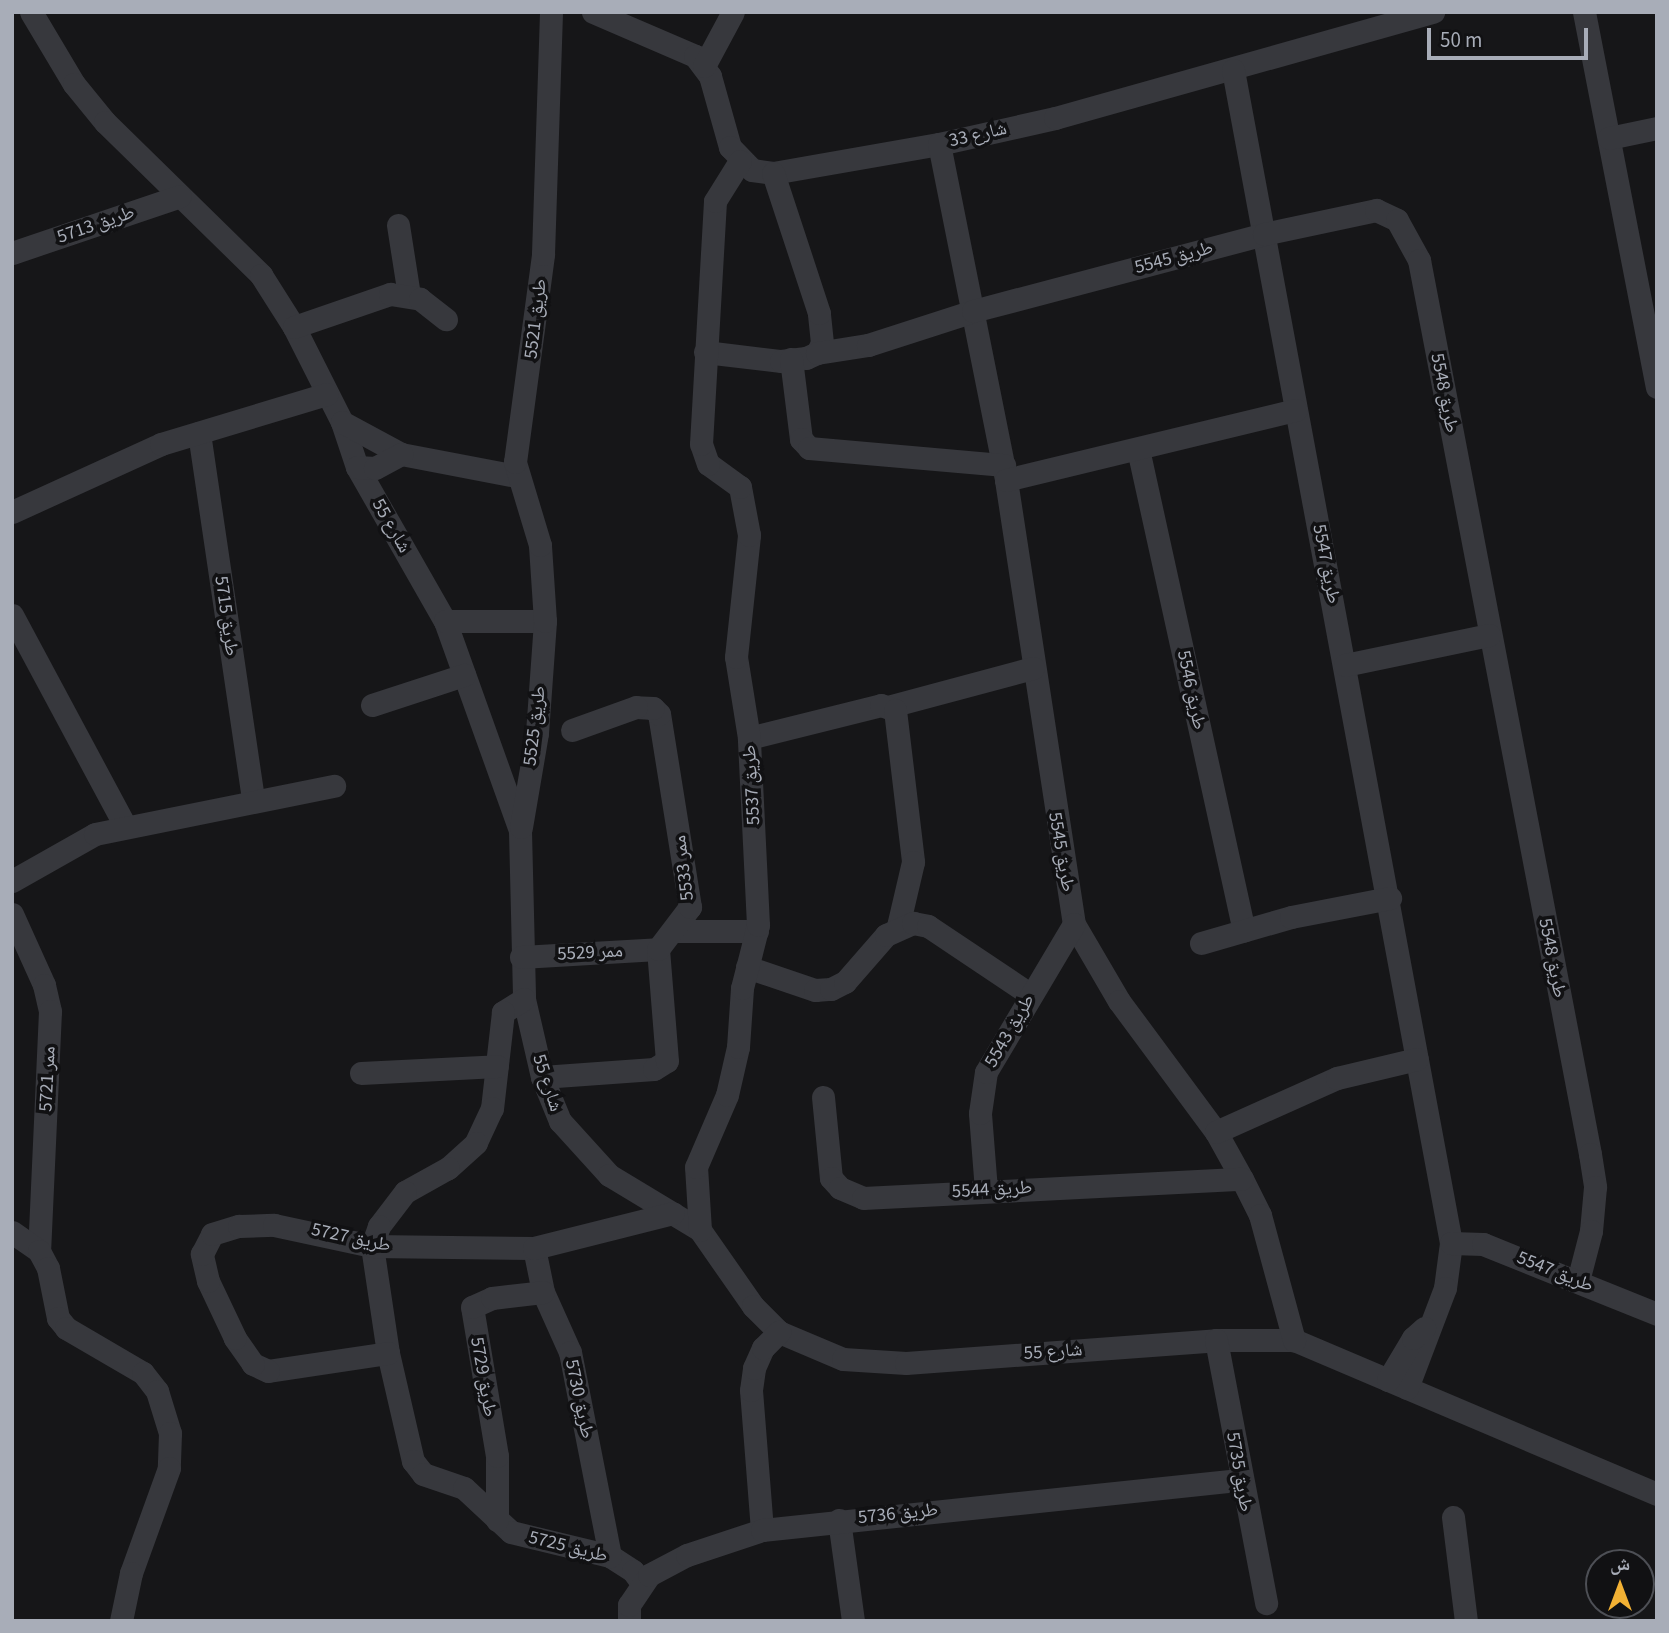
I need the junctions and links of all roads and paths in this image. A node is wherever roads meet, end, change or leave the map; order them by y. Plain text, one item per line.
1 (31, 12) edge
2 (551, 12) edge
3 (593, 12) edge
4 (733, 12) edge
5 (1433, 12) edge
6 (1584, 12) edge
7 (704, 66) junction
8 (1233, 70) junction
9 (1657, 128) edge
10 (1609, 138) junction
11 (939, 144) junction
12 (740, 161) junction
13 (773, 173) junction
14 (180, 196) junction
15 (1376, 210) joint
16 (398, 225) dead end
17 (1264, 234) junction
18 (12, 253) edge
19 (408, 295) junction
20 (1648, 297) edge
21 (973, 311) junction
22 (446, 319) dead end
23 (294, 327) junction
24 (705, 352) junction
25 (817, 353) junction
26 (791, 359) junction
27 (1657, 387) edge
28 (327, 394) junction
29 (1296, 410) junction
30 (342, 422) junction
31 (199, 433) junction
32 (1139, 449) junction
33 (401, 454) junction
34 (357, 467) junction
35 (1005, 473) junction
36 (516, 476) junction
37 (12, 512) edge
38 (12, 615) edge
39 (445, 621) junction
40 (545, 621) junction
41 (1489, 635) junction
42 (1345, 665) junction
43 (1033, 668) junction
44 (464, 675) junction
45 (372, 705) dead end
46 (891, 706) junction
47 (572, 730) dead end
48 (750, 738) junction
49 (334, 786) dead end
50 (253, 800) junction
51 (125, 826) junction
52 (520, 831) junction
53 (12, 881) edge
54 (1390, 898) junction
55 (12, 914) edge
56 (1074, 924) junction
57 (898, 926) junction
58 (1244, 930) junction
59 (675, 931) junction
60 (757, 931) junction
61 (1201, 943) dead end
62 (659, 949) junction
63 (521, 957) junction
64 (747, 967) junction
65 (1031, 995) junction
66 (524, 999) junction
67 (1417, 1059) junction
68 (497, 1066) junction
69 (361, 1073) dead end
70 (542, 1077) junction
71 (822, 1097) dead end
72 (1216, 1132) junction
73 (1242, 1179) junction
74 (986, 1190) junction
75 (673, 1213) junction
76 (700, 1230) junction
77 (12, 1232) edge
78 (1451, 1243) junction
79 (372, 1246) junction
80 (534, 1248) junction
81 (39, 1251) junction
82 (1578, 1281) junction
83 (543, 1292) junction
84 (1657, 1314) edge
85 (779, 1332) junction
86 (1216, 1339) junction
87 (1294, 1340) junction
88 (388, 1353) junction
89 (1398, 1384) junction
90 (1239, 1480) junction
91 (1657, 1494) edge
92 (1453, 1517) dead end
93 (497, 1520) junction
94 (839, 1520) junction
95 (762, 1530) junction
96 (610, 1556) junction
97 (641, 1582) junction
98 (1266, 1604) dead end
99 (121, 1621) edge
100 (629, 1621) edge
101 (853, 1621) edge
102 (1466, 1621) edge

1 - 14 street, شارع 55
2 - 36 street, طريق 5521
3 - 7 street
4 - 7 street
5 - 8 street, شارع 33
6 - 10 street
7 - 12 street
8 - 11 street, شارع 33
8 - 17 street, طريق 5547
9 - 10 street
10 - 20 street
11 - 13 street, شارع 33
11 - 21 street, طريق 5545
12 - 13 street, شارع 33
12 - 24 street, طريق 5537
13 - 25 street
14 - 18 street, طريق 5713
14 - 23 street, شارع 55
15 - 17 street, طريق 5545
15 - 41 street, طريق 5548
16 - 19 street
17 - 21 street, طريق 5545
17 - 29 street, طريق 5547
19 - 22 street
19 - 23 street
20 - 27 street
21 - 25 street, طريق 5545
21 - 35 street, طريق 5545
23 - 28 street, شارع 55
24 - 26 street
24 - 48 street, طريق 5537
25 - 26 street
26 - 35 street
28 - 30 street, شارع 55
28 - 31 street
29 - 32 street
29 - 42 street, طريق 5547
30 - 33 street
30 - 34 street, شارع 55
31 - 37 street
31 - 50 street, طريق 5715
32 - 35 street
32 - 58 street, طريق 5546
33 - 34 street
33 - 36 street
34 - 39 street, شارع 55
35 - 43 street, طريق 5545
36 - 40 street, طريق 5521
38 - 51 street
39 - 40 street
39 - 44 street, شارع 55
40 - 52 street, طريق 5525
41 - 42 street
41 - 82 street, طريق 5548
42 - 54 street, طريق 5547
43 - 46 street
43 - 56 street, طريق 5545
44 - 45 street
44 - 52 street, شارع 55
46 - 48 street
46 - 57 street
47 - 59 street, ممر 5533
48 - 60 street, طريق 5537
49 - 50 street
50 - 51 street
51 - 53 street
52 - 63 street, شارع 55
54 - 58 street
54 - 67 street, طريق 5547
55 - 81 street, ممر 5721
56 - 65 street, طريق 5543
56 - 72 street, طريق 5545
57 - 64 street
57 - 65 street
58 - 61 street
59 - 60 street
59 - 62 street, ممر 5533
60 - 64 street, طريق 5537
62 - 63 street, ممر 5529
62 - 70 street
63 - 66 street, شارع 55
64 - 76 street, طريق 5537
65 - 74 street, طريق 5543
66 - 68 street
66 - 70 street, شارع 55
67 - 72 street
67 - 78 street, طريق 5547
68 - 69 street
68 - 79 street
70 - 75 street, شارع 55
71 - 74 street, طريق 5544
72 - 73 street, طريق 5545
73 - 74 street, طريق 5544
73 - 87 street, طريق 5545
75 - 76 street, شارع 55
75 - 80 street, طريق 5727
76 - 85 street, شارع 55
77 - 81 street
78 - 82 street, طريق 5547
78 - 89 street, طريق 5547
79 - 80 street, طريق 5727
79 - 88 street, طريق 5725
79 - 88 street, طريق 5727
80 - 83 street, طريق 5730
81 - 99 street
82 - 84 street, طريق 5547
83 - 93 street, طريق 5729
83 - 96 street, طريق 5730
85 - 86 street, شارع 55
85 - 95 street
86 - 87 street, شارع 55
86 - 90 street, طريق 5735
87 - 89 street, شارع 55
88 - 93 street, طريق 5725
89 - 91 street, شارع 55
90 - 94 street, طريق 5736
90 - 98 street, طريق 5735
92 - 102 street
93 - 96 street, طريق 5725
94 - 95 street, طريق 5736
94 - 101 street
95 - 97 street, طريق 5736
96 - 97 street, طريق 5725
97 - 100 street

